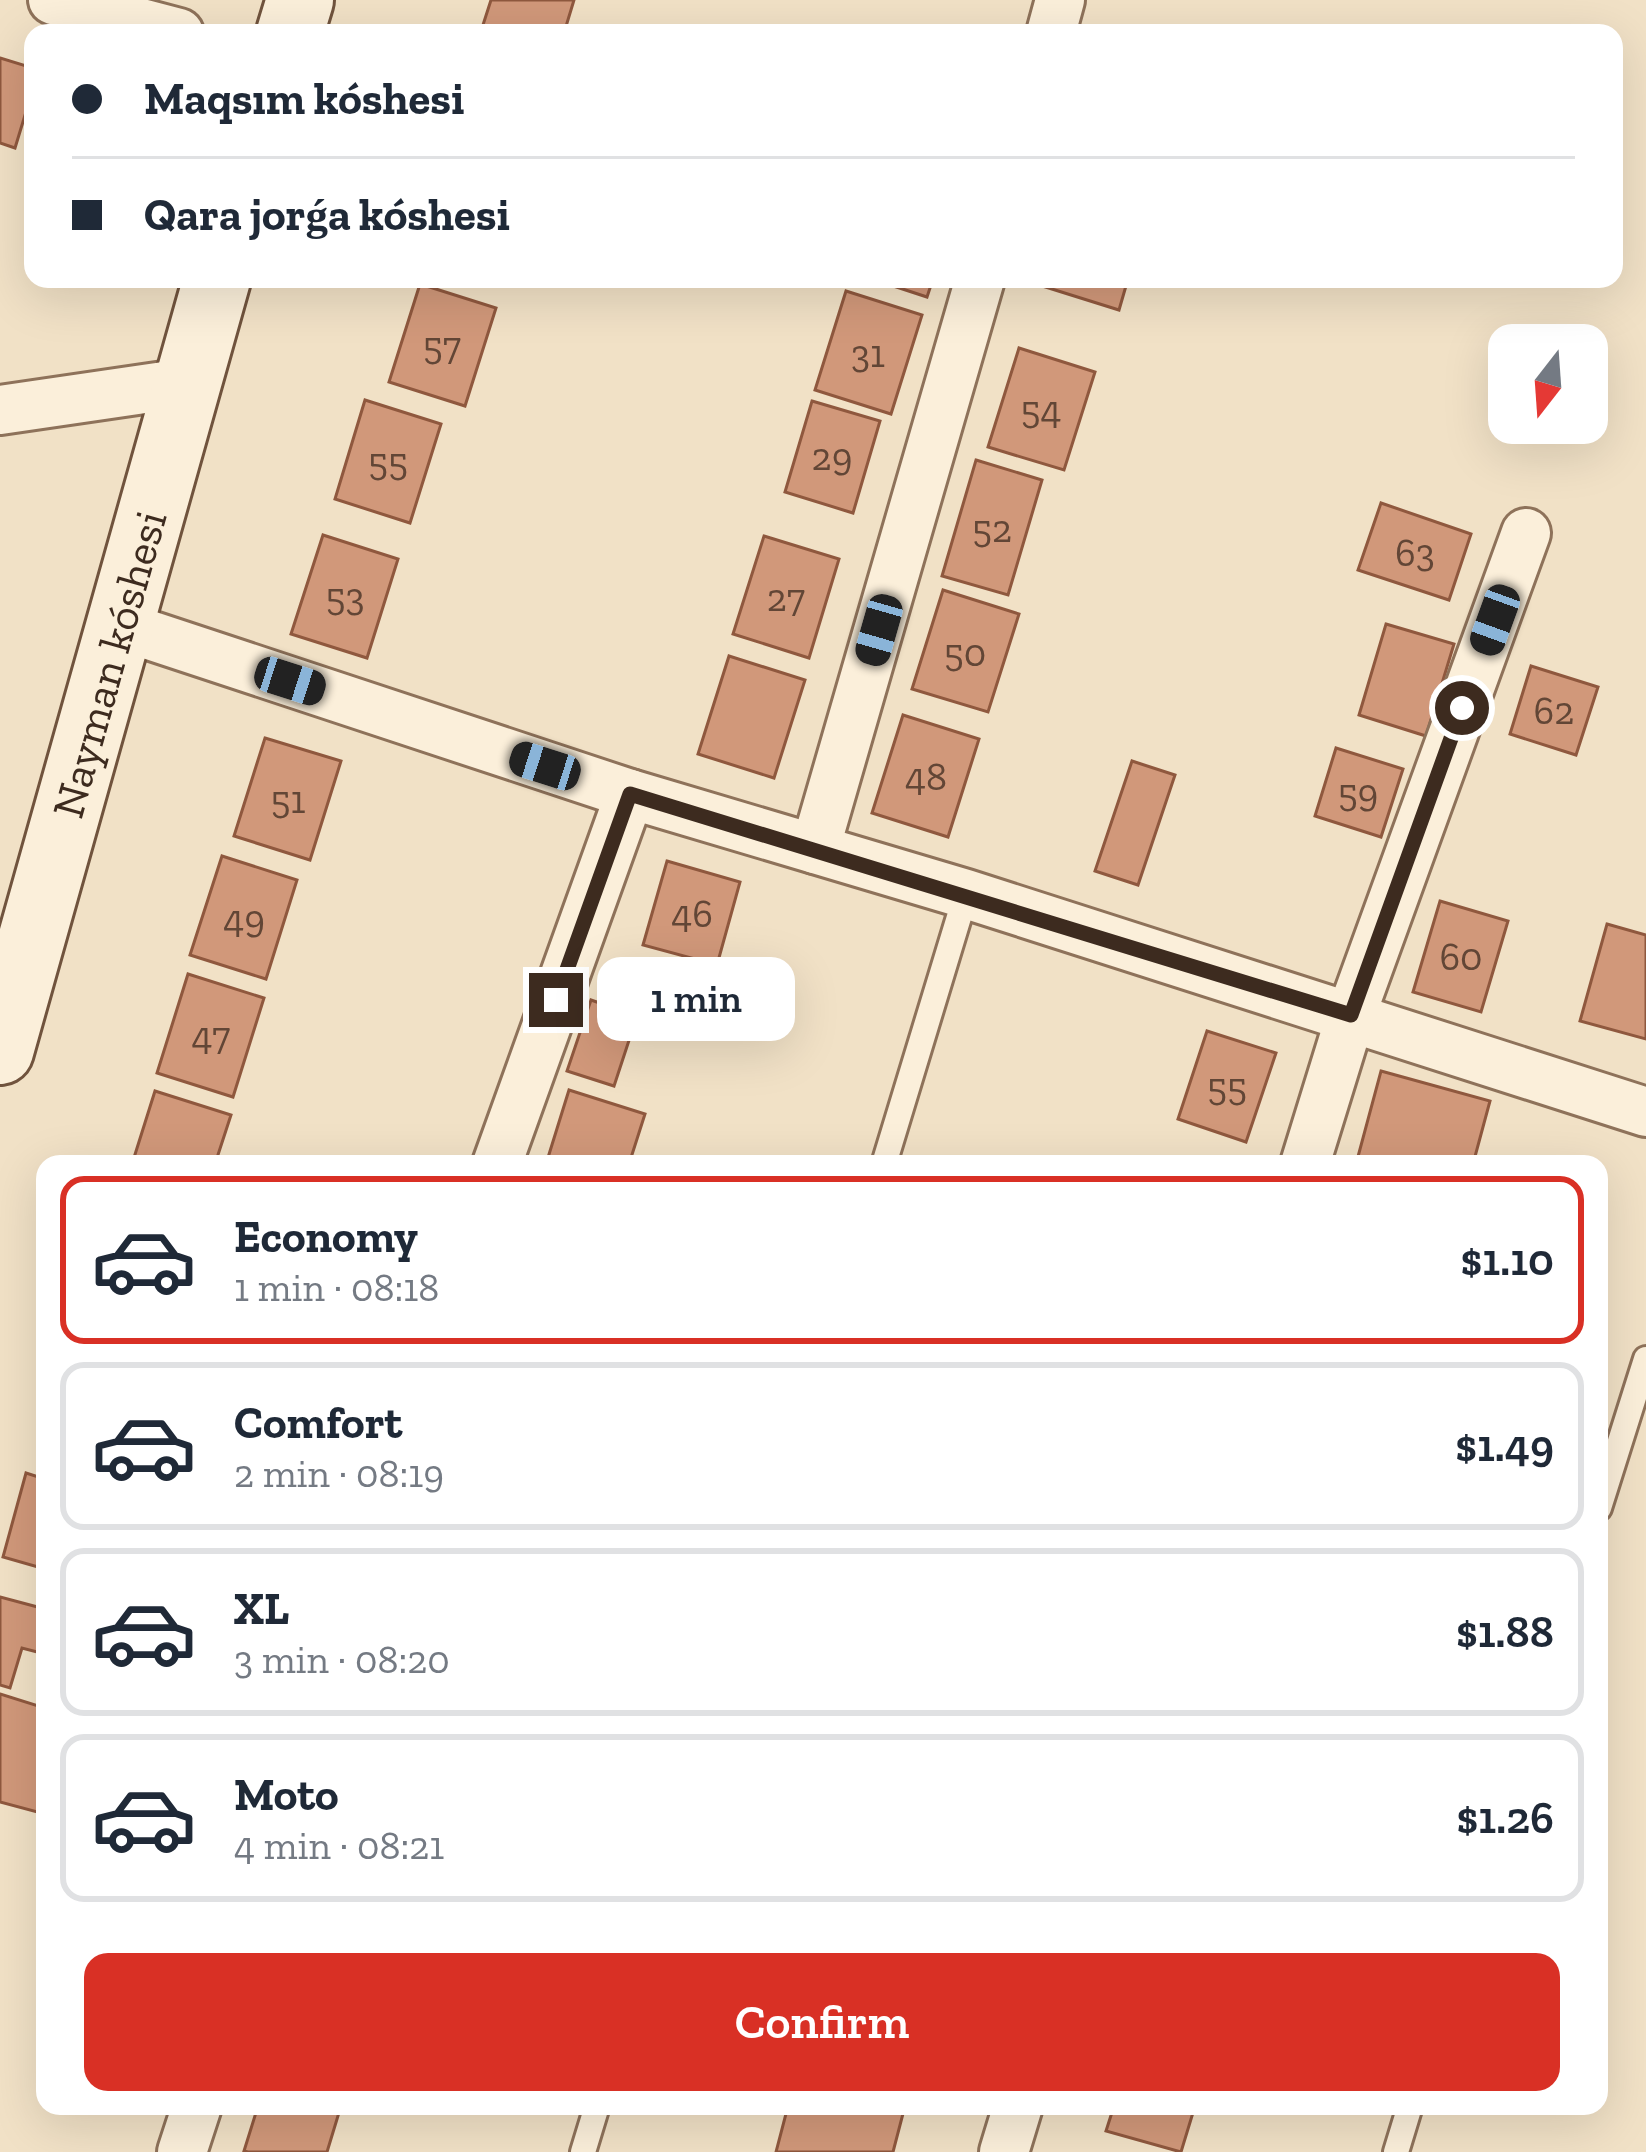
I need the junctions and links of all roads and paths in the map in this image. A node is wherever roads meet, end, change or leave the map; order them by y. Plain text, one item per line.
1 (53, 0) edge
2 (145, 24) edge
3 (214, 288) edge
4 (977, 288) edge
5 (185, 383) junction
6 (0, 410) edge
7 (1526, 533) dead end
8 (119, 625) junction
9 (630, 794) junction
10 (815, 849) junction
11 (966, 894) junction
12 (1351, 1015) junction
13 (0, 1052) edge
14 (1646, 1112) edge
15 (500, 1155) edge
16 (887, 1155) edge
17 (1309, 1155) edge
18 (1646, 1359) edge
19 (1608, 1479) edge
20 (194, 2115) edge
21 (594, 2115) edge
22 (1015, 2115) edge
23 (1408, 2115) edge
24 (182, 2152) edge
25 (583, 2152) edge
26 (1004, 2152) edge
27 (1396, 2152) edge

1 - 2 street
3 - 5 main road, Nayman kóshesi
4 - 10 street
5 - 6 street
5 - 8 main road, Nayman kóshesi
7 - 12 street
8 - 9 street
8 - 13 main road, Nayman kóshesi
9 - 10 street
9 - 15 street
10 - 11 street
11 - 12 street
11 - 16 lane
12 - 14 street
12 - 17 street
18 - 19 lane
20 - 24 street
21 - 25 lane
22 - 26 street
23 - 27 lane

